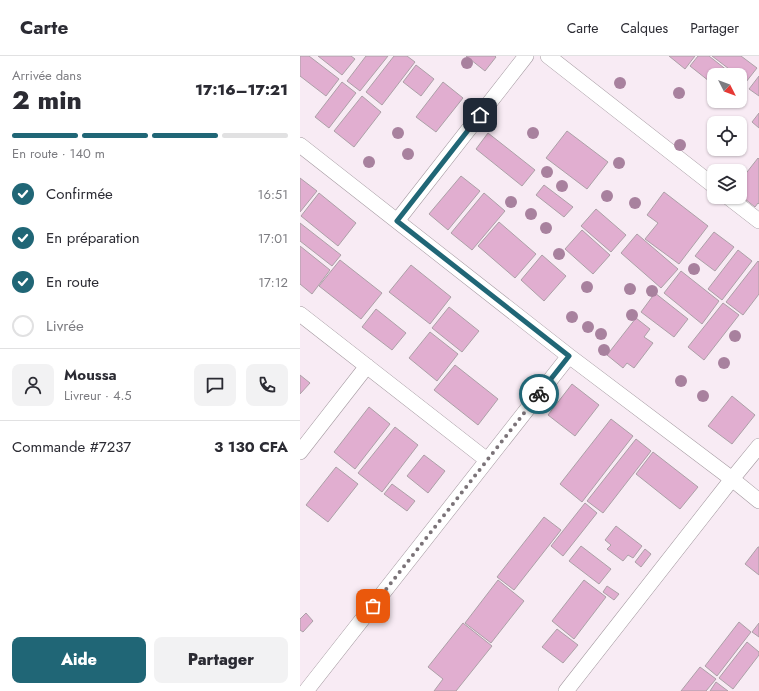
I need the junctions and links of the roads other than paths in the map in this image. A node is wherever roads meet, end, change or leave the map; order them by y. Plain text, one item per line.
1 (526, 56) edge
2 (548, 56) edge
3 (300, 145) edge
4 (707, 181) edge
5 (737, 204) edge
6 (397, 221) junction
7 (759, 221) edge
8 (300, 314) edge
9 (569, 356) junction
10 (368, 366) junction
11 (759, 446) edge
12 (300, 452) edge
13 (487, 460) junction
14 (732, 479) junction
15 (759, 501) edge
16 (306, 691) edge
17 (566, 691) edge

1 - 6 street
2 - 4 street
3 - 6 street
5 - 7 street
6 - 9 street
8 - 10 street
9 - 13 street
9 - 14 street
10 - 12 street
10 - 13 street
11 - 14 street
13 - 16 street
14 - 15 street
14 - 17 street

